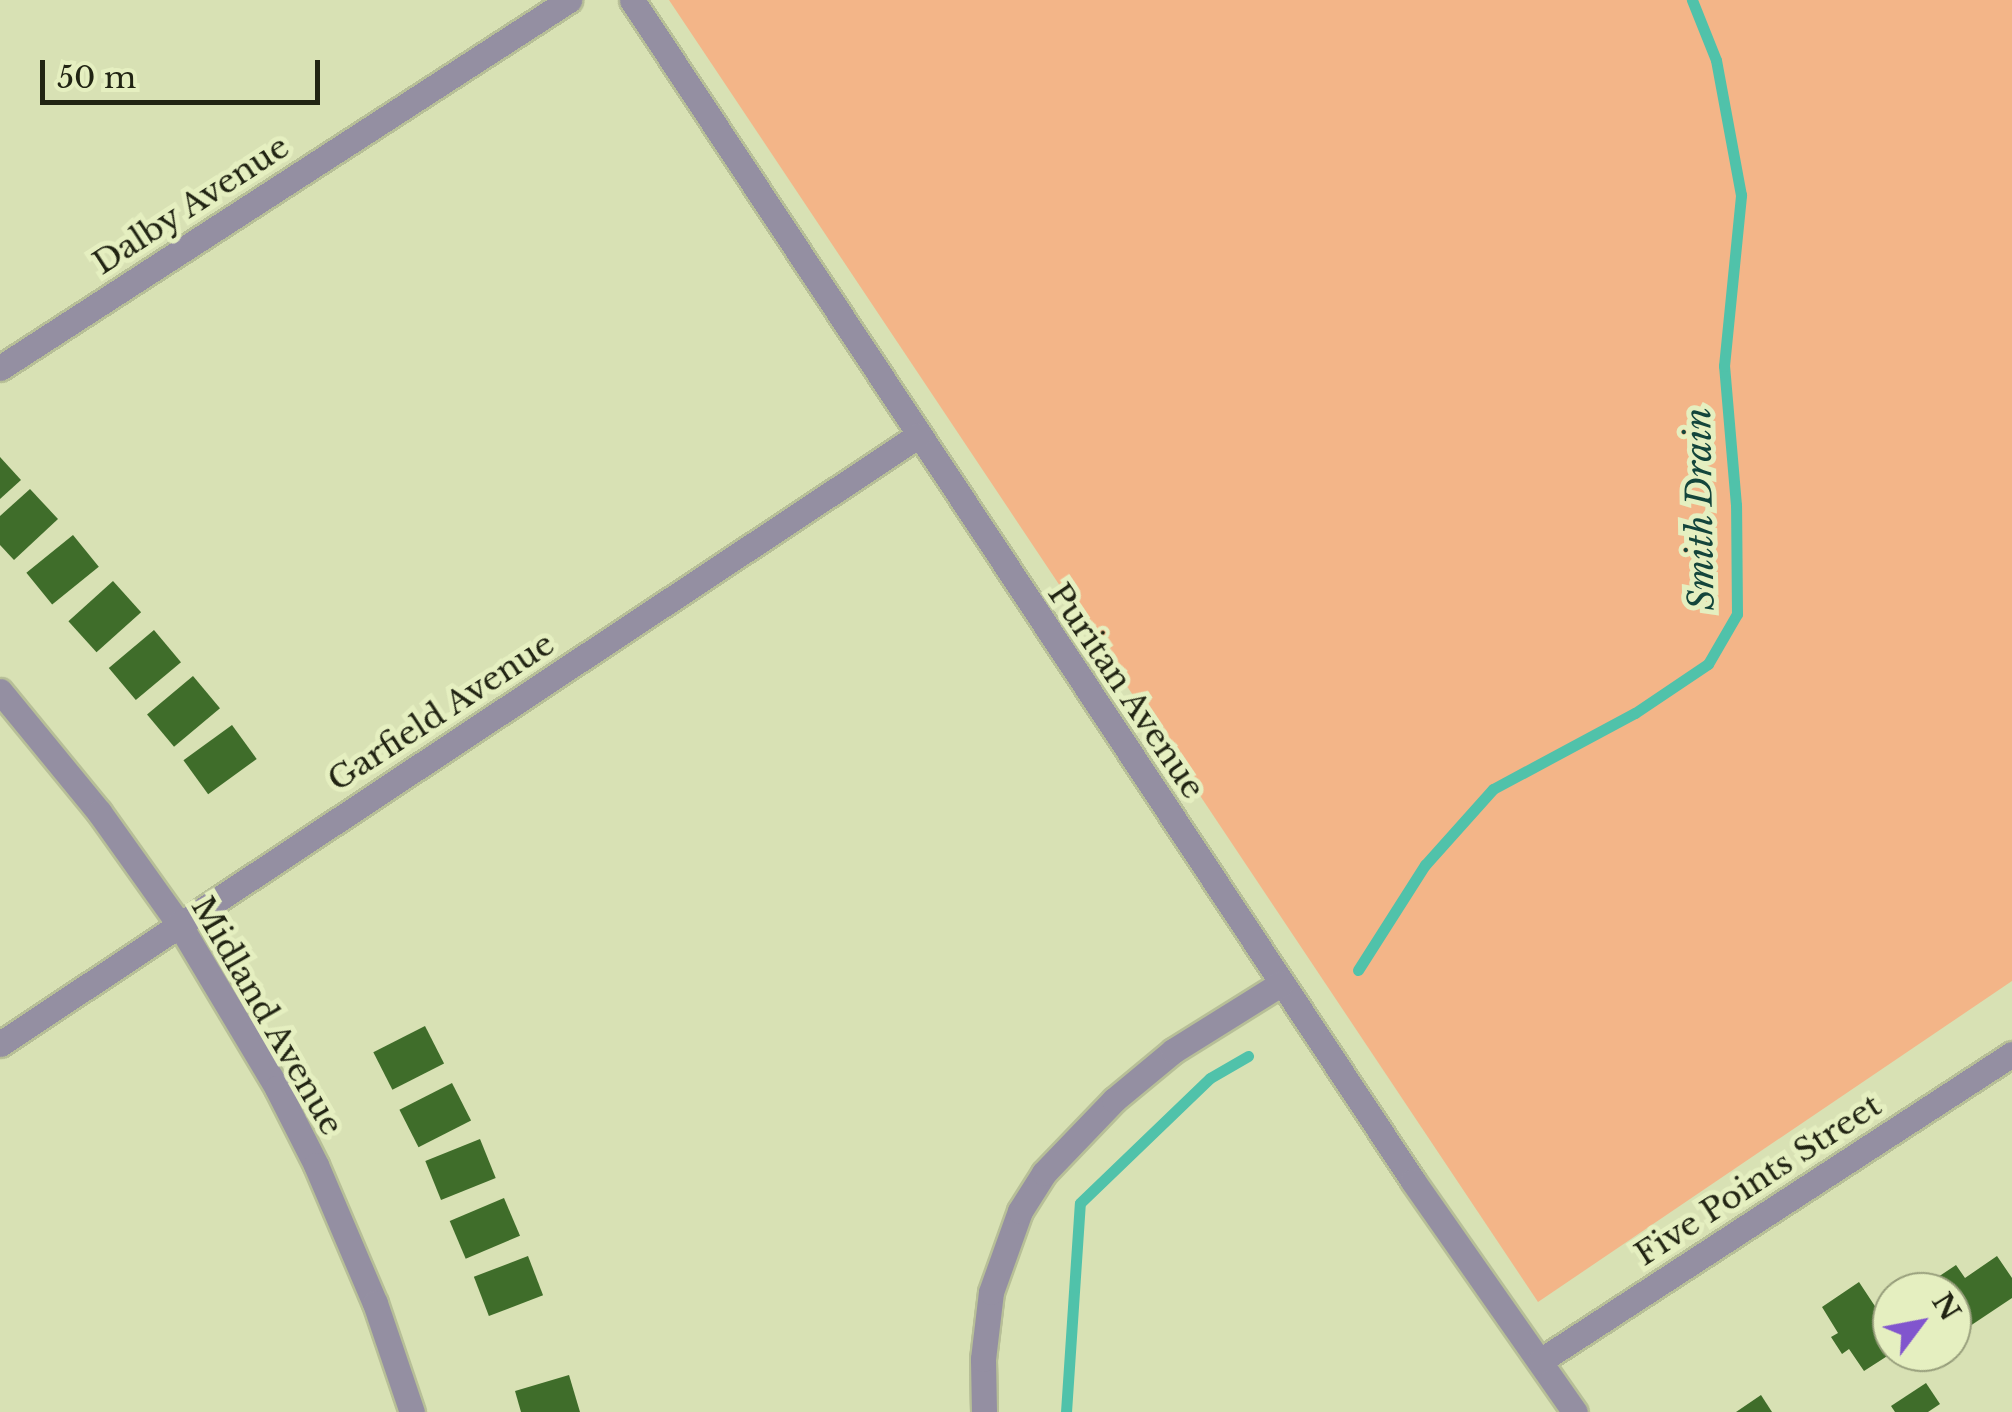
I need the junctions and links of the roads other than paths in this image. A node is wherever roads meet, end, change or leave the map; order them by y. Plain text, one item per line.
1 (568, 0) edge
2 (632, 0) edge
3 (0, 368) edge
4 (919, 435) junction
5 (0, 691) edge
6 (179, 924) junction
7 (1282, 983) junction
8 (0, 1044) edge
9 (2012, 1054) edge
10 (1540, 1361) junction
11 (412, 1412) edge
12 (984, 1412) edge
13 (1575, 1412) edge

1 - 3 street, Dalby Avenue
2 - 4 street, Puritan Avenue
4 - 6 street, Garfield Avenue
4 - 7 street, Puritan Avenue
5 - 6 street, Midland Avenue
6 - 8 street, Garfield Avenue
6 - 11 street, Midland Avenue
7 - 10 street, Puritan Avenue
7 - 12 street
9 - 10 street, Five Points Street
10 - 13 street, Puritan Avenue

